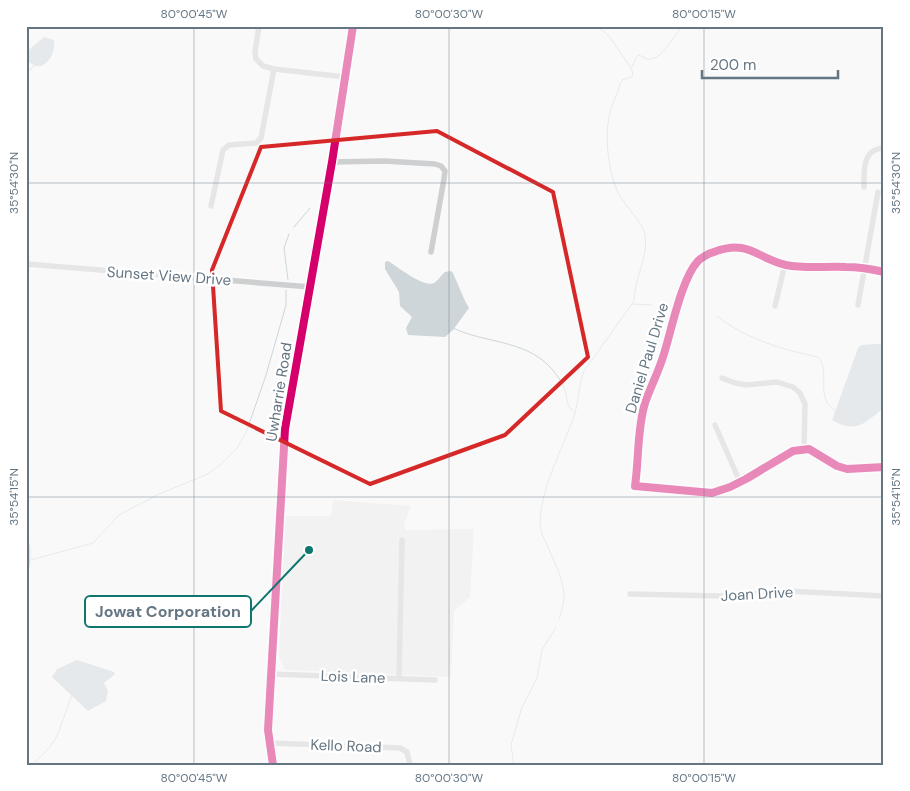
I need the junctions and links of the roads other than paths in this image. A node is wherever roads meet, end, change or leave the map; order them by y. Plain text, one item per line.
1 (259, 26) edge
2 (353, 26) edge
3 (274, 69) junction
4 (345, 77) junction
5 (884, 148) edge
6 (332, 162) junction
7 (864, 187) dead end
8 (878, 192) dead end
9 (211, 206) dead end
10 (431, 252) dead end
11 (26, 264) edge
12 (785, 264) junction
13 (864, 268) junction
14 (884, 272) edge
15 (311, 287) junction
16 (858, 305) dead end
17 (775, 306) dead end
18 (722, 378) dead end
19 (715, 425) dead end
20 (804, 449) junction
21 (884, 467) edge
22 (740, 482) junction
23 (402, 540) dead end
24 (630, 594) dead end
25 (884, 596) edge
26 (271, 674) junction
27 (398, 678) junction
28 (435, 680) dead end
29 (270, 743) junction
30 (273, 765) edge
31 (410, 765) edge

1 - 3 street
2 - 4 street, Uwharrie Road
3 - 4 street
3 - 9 street
4 - 6 street, Uwharrie Road
5 - 7 street
6 - 10 street
6 - 15 street, Uwharrie Road
8 - 13 street
11 - 15 street, Sunset View Drive
12 - 13 street, Daniel Paul Drive
12 - 17 street
12 - 22 street, Daniel Paul Drive
13 - 14 street, Daniel Paul Drive
13 - 16 street
15 - 26 street, Uwharrie Road
18 - 20 street
19 - 22 street
20 - 21 street
20 - 22 street, Daniel Paul Drive
23 - 27 street
24 - 25 street, Joan Drive
26 - 27 street, Lois Lane
26 - 29 street, Uwharrie Road
27 - 28 street, Lois Lane
29 - 30 street, Uwharrie Road
29 - 31 street, Kello Road

